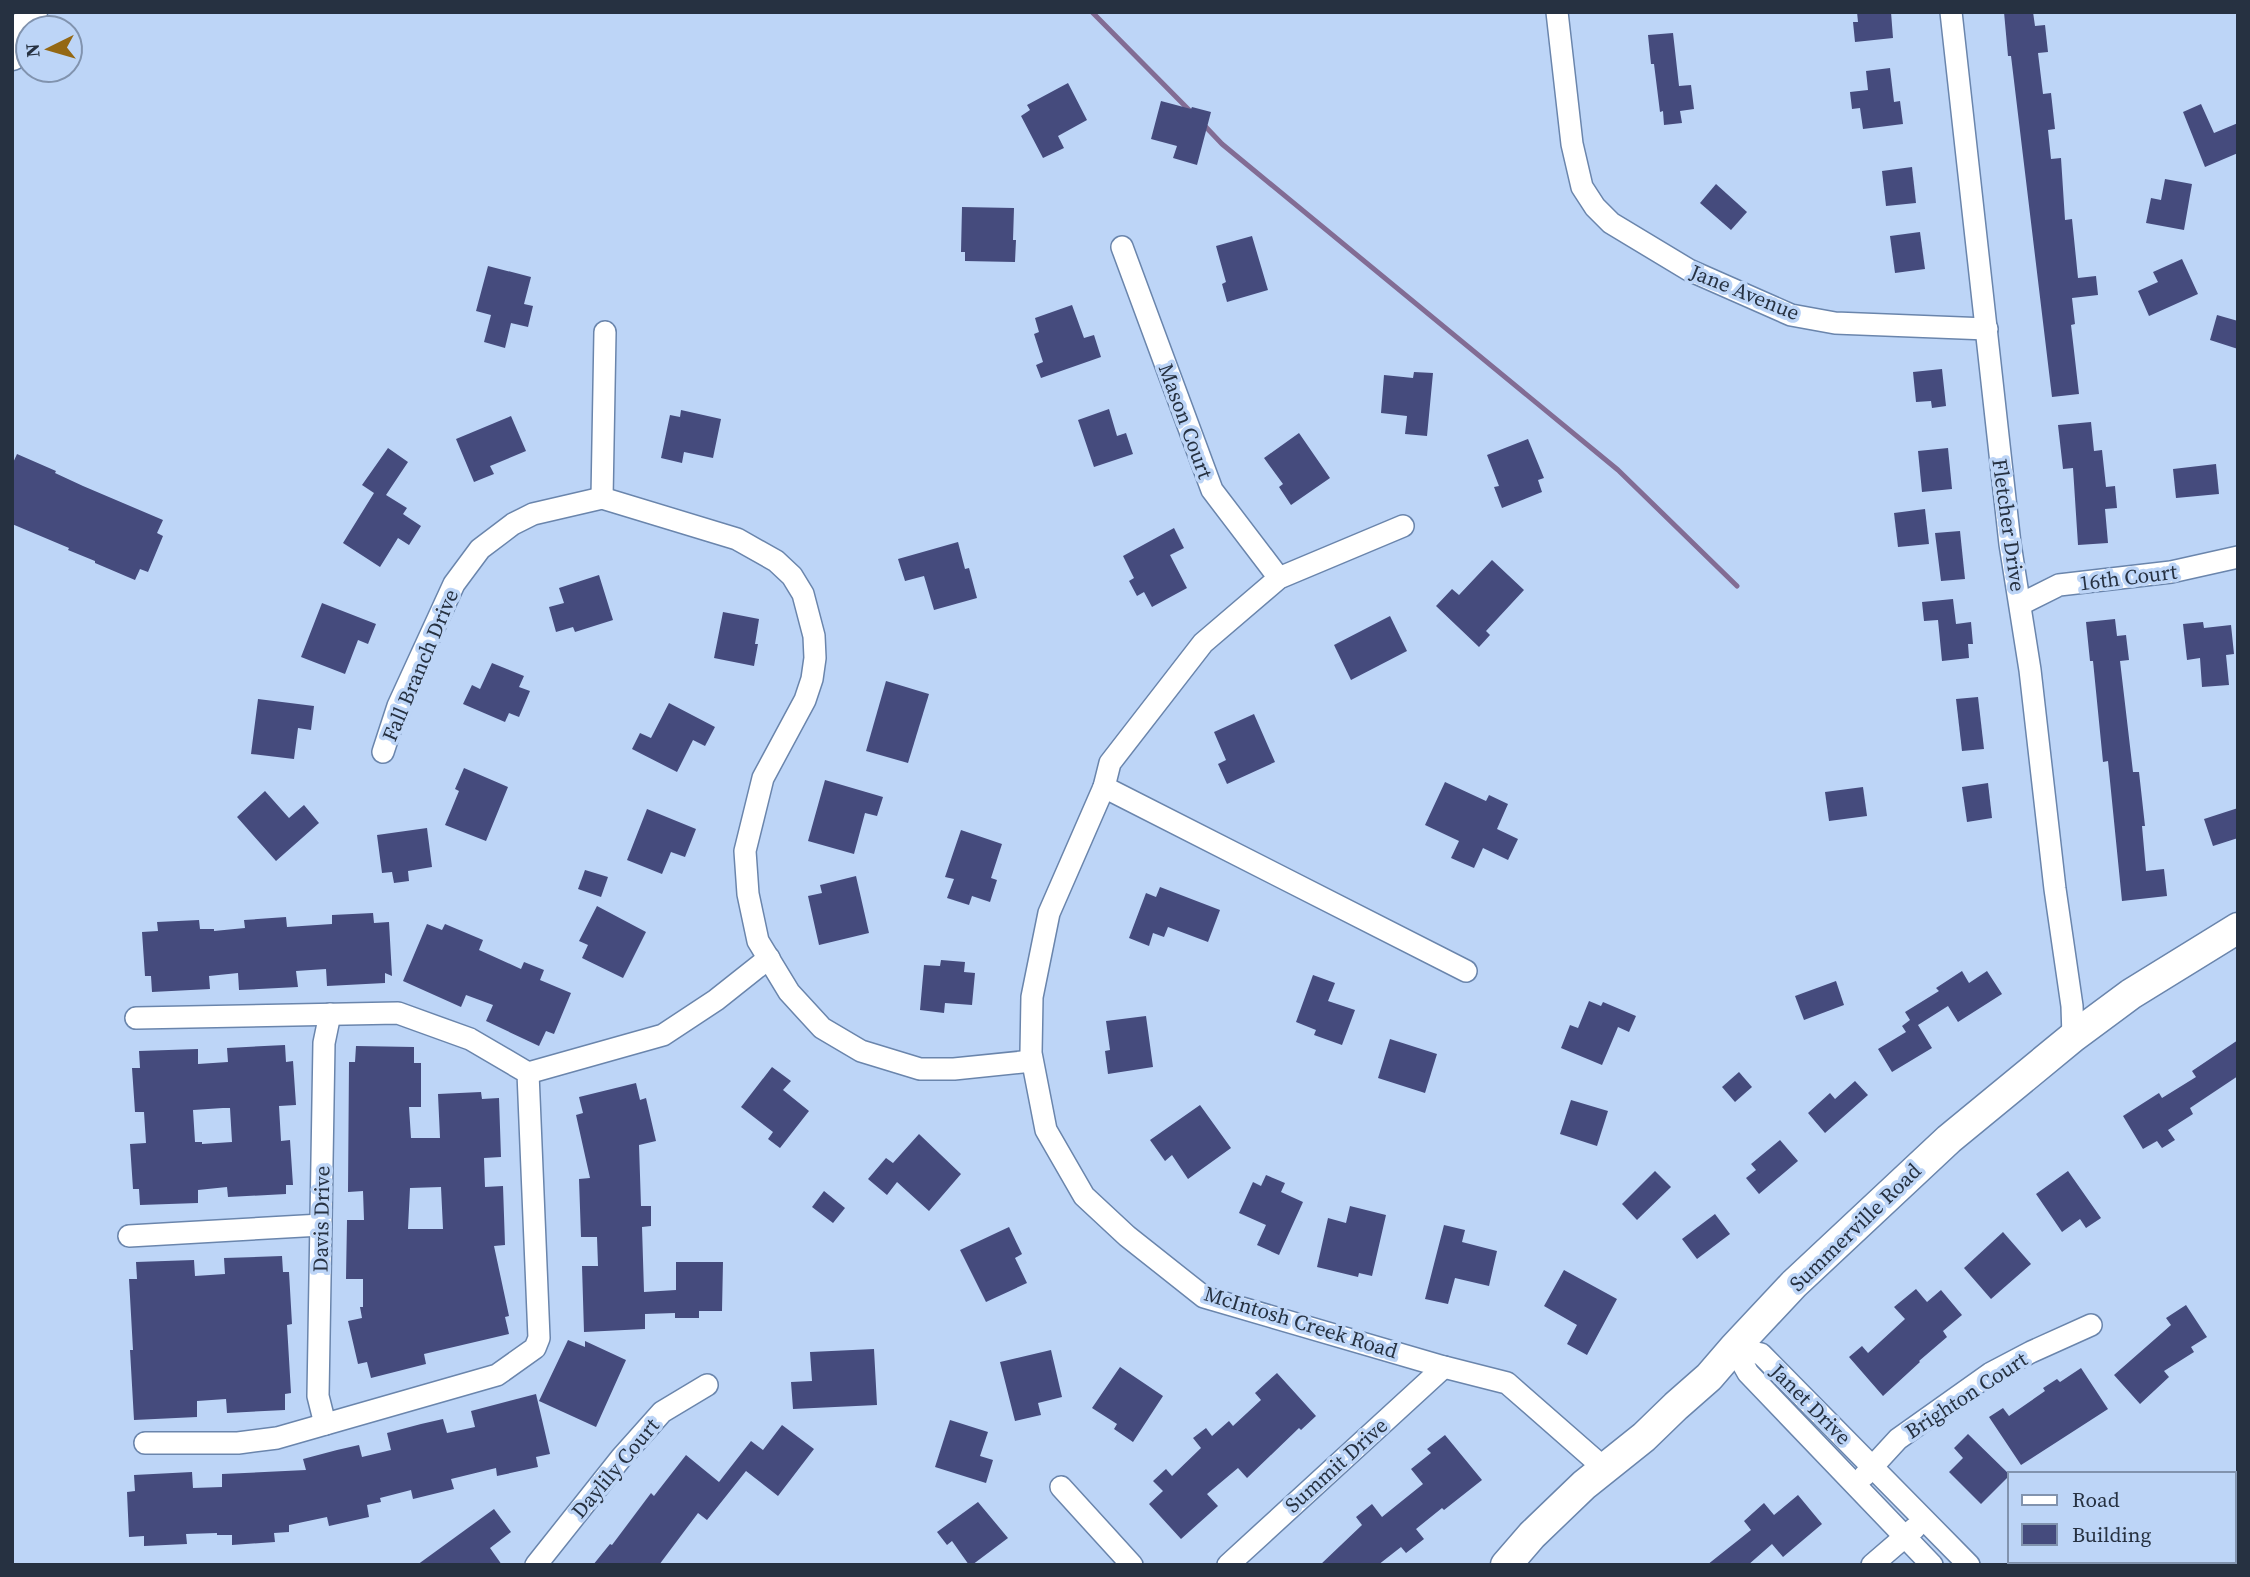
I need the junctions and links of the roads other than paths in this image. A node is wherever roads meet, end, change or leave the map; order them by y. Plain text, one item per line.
1 (32, 12) edge
2 (1557, 12) edge
3 (1951, 12) edge
4 (12, 55) edge
5 (1122, 247) dead end
6 (1987, 328) junction
7 (605, 332) dead end
8 (602, 498) junction
9 (1403, 526) dead end
10 (2238, 557) edge
11 (1279, 578) junction
12 (2021, 604) junction
13 (383, 752) dead end
14 (1104, 788) junction
15 (2238, 928) edge
16 (769, 958) junction
17 (1466, 971) dead end
18 (330, 1014) junction
19 (136, 1018) dead end
20 (2073, 1037) junction
21 (1032, 1061) junction
22 (528, 1073) junction
23 (321, 1225) junction
24 (129, 1236) dead end
25 (2091, 1325) dead end
26 (1734, 1348) junction
27 (1444, 1367) junction
28 (707, 1385) dead end
29 (325, 1424) junction
30 (145, 1443) dead end
31 (1874, 1466) junction
32 (1604, 1468) junction
33 (1855, 1485) junction
34 (1061, 1486) dead end
35 (1925, 1520) junction
36 (1906, 1536) junction
37 (536, 1565) edge
38 (1132, 1565) edge
39 (1228, 1565) edge
40 (1506, 1565) edge
41 (1872, 1565) edge
42 (1933, 1565) edge
43 (1969, 1565) edge

1 - 4 main road
2 - 6 street, Jane Avenue
3 - 6 street, Fletcher Drive
5 - 11 street, Mason Court
6 - 12 street, Fletcher Drive
7 - 8 street
8 - 13 street, Fall Branch Drive
8 - 16 street, Fall Branch Drive
9 - 11 street, McIntosh Creek Road
10 - 12 street, 16th Court
11 - 14 street, McIntosh Creek Road
12 - 20 street, Fletcher Drive
14 - 17 street
14 - 21 street, McIntosh Creek Road
15 - 20 main road, Summerville Road
16 - 21 street, Fall Branch Drive
16 - 22 street
18 - 19 street
18 - 22 street
18 - 23 street, Davis Drive
20 - 26 main road, Summerville Road
21 - 27 street, McIntosh Creek Road
22 - 29 street
23 - 24 street
23 - 29 street, Davis Drive
25 - 31 street, Brighton Court
26 - 31 street, Janet Drive
26 - 32 main road, Summerville Road
26 - 33 street, Janet Drive
27 - 32 street, McIntosh Creek Road
27 - 39 street, Summit Drive
28 - 37 street, Daylily Court
29 - 30 street
31 - 33 street, Brighton Court
31 - 35 street, Janet Drive
32 - 40 main road, Summerville Road
33 - 36 street, Janet Drive
34 - 38 street
35 - 36 street
35 - 43 street, Janet Drive
36 - 41 street
36 - 42 street, Janet Drive

